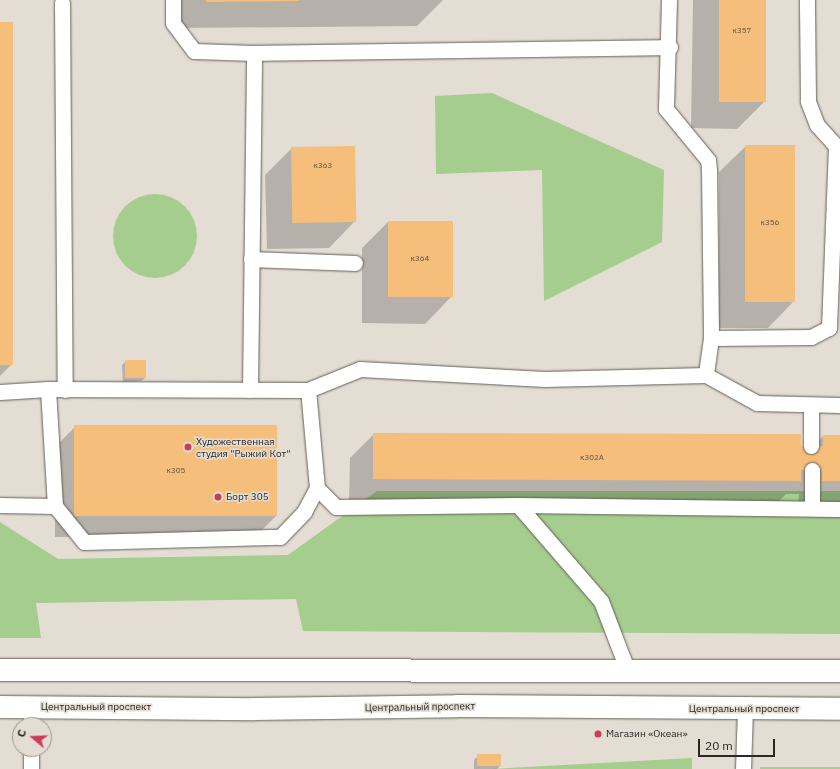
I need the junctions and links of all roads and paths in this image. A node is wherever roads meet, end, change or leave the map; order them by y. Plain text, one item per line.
1 (174, 0) edge
2 (669, 0) edge
3 (807, 0) edge
4 (62, 3) dead end
5 (670, 47) junction
6 (254, 53) junction
7 (251, 259) junction
8 (355, 263) dead end
9 (711, 338) junction
10 (706, 375) junction
11 (48, 389) junction
12 (65, 390) junction
13 (250, 390) junction
14 (308, 390) junction
15 (0, 392) edge
16 (811, 405) junction
17 (840, 405) edge
18 (811, 446) dead end
19 (812, 470) dead end
20 (317, 488) junction
21 (0, 505) edge
22 (518, 505) junction
23 (55, 506) junction
24 (812, 508) junction
25 (840, 509) edge
26 (627, 669) junction
27 (0, 670) edge
28 (840, 671) edge
29 (0, 707) edge
30 (840, 709) edge
31 (745, 710) junction
32 (31, 716) edge
33 (31, 757) edge
34 (31, 769) edge
35 (743, 769) edge

1 - 6 lane
2 - 5 lane
3 - 9 lane
4 - 12 lane
5 - 6 lane
5 - 9 lane
6 - 7 lane
7 - 8 lane
7 - 13 lane
9 - 10 lane
10 - 14 lane
10 - 16 lane
11 - 12 lane
11 - 15 lane
11 - 23 lane
12 - 13 lane
13 - 14 lane
14 - 20 lane
16 - 17 lane
16 - 18 lane
19 - 24 lane
20 - 22 lane
20 - 23 lane
21 - 23 lane
22 - 24 lane
22 - 26 lane
24 - 25 lane
26 - 27 main road
26 - 28 main road
29 - 32 main road, Центральный проспект
30 - 31 main road, Центральный проспект
31 - 32 main road, Центральный проспект
31 - 35 lane
33 - 34 lane

